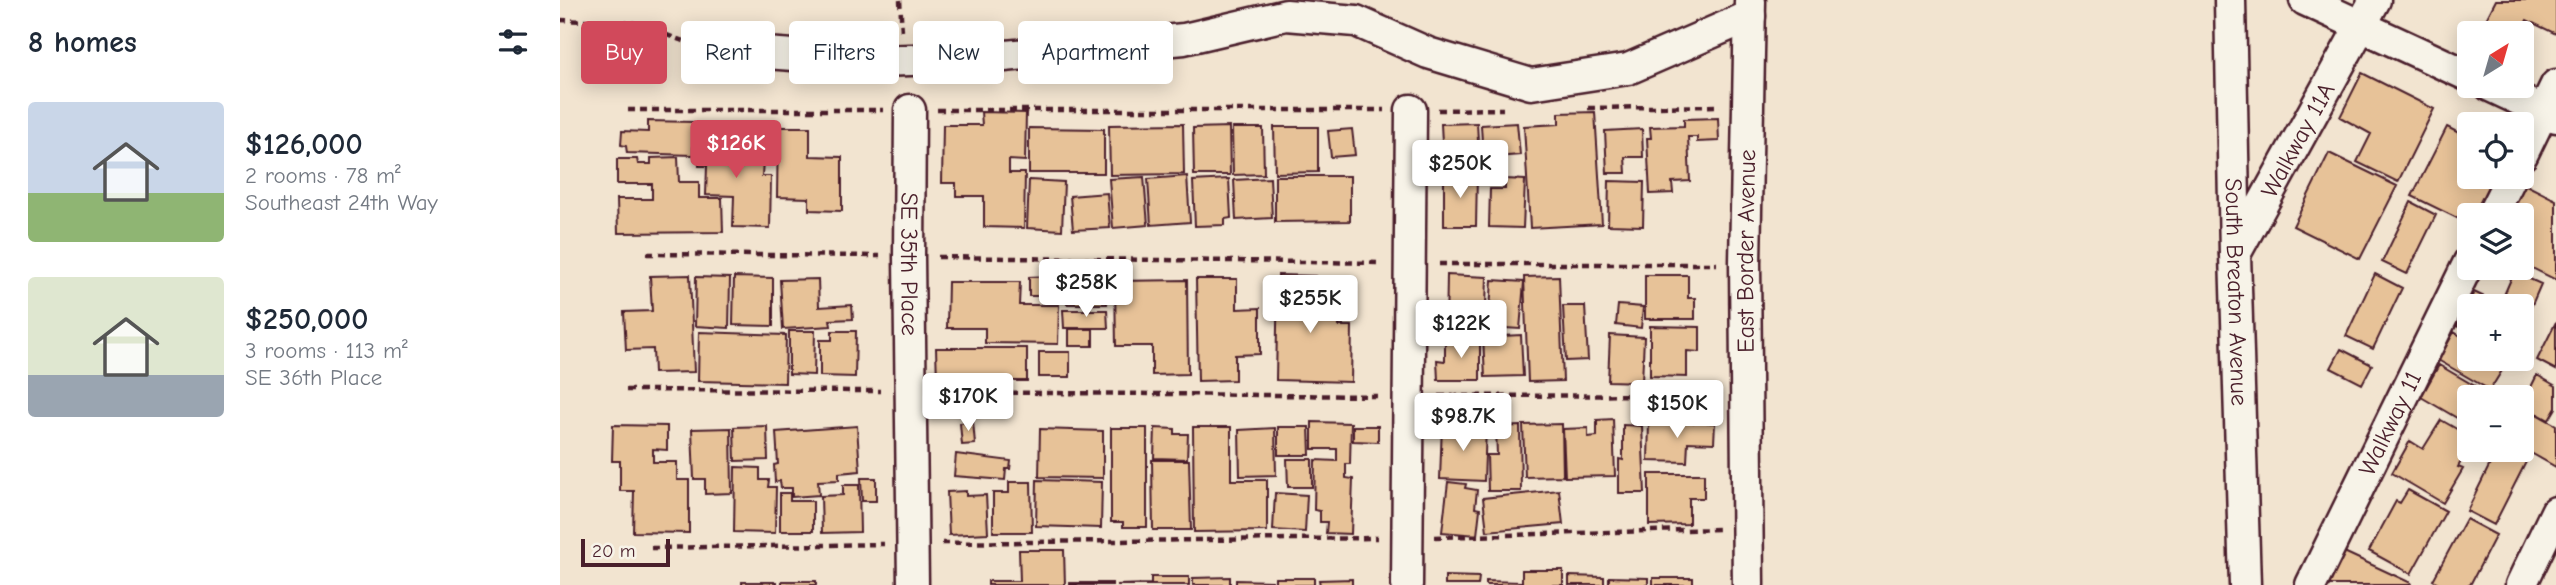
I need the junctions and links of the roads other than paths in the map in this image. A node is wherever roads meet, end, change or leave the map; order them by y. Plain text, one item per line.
1 (2230, 0) edge
2 (2305, 0) edge
3 (1750, 8) edge
4 (2369, 13) edge
5 (775, 54) edge
6 (2457, 68) edge
7 (2531, 98) edge
8 (2552, 104) edge
9 (910, 110) road end
10 (1411, 110) road end
11 (2534, 135) edge
12 (2235, 254) junction
13 (2460, 280) edge
14 (2556, 512) edge
15 (913, 585) edge
16 (1407, 585) edge
17 (1748, 585) edge
18 (2245, 585) edge
19 (2311, 585) edge
20 (2521, 585) edge

1 - 12 street, South Breaton Avenue
2 - 4 street
3 - 5 street
3 - 17 street, East Border Avenue
4 - 6 street
4 - 12 street, Walkway 11A
7 - 8 street
8 - 11 street
9 - 15 street, SE 35th Place
10 - 16 street
12 - 18 street, South Breaton Avenue
13 - 19 street, Walkway 11
14 - 20 street

